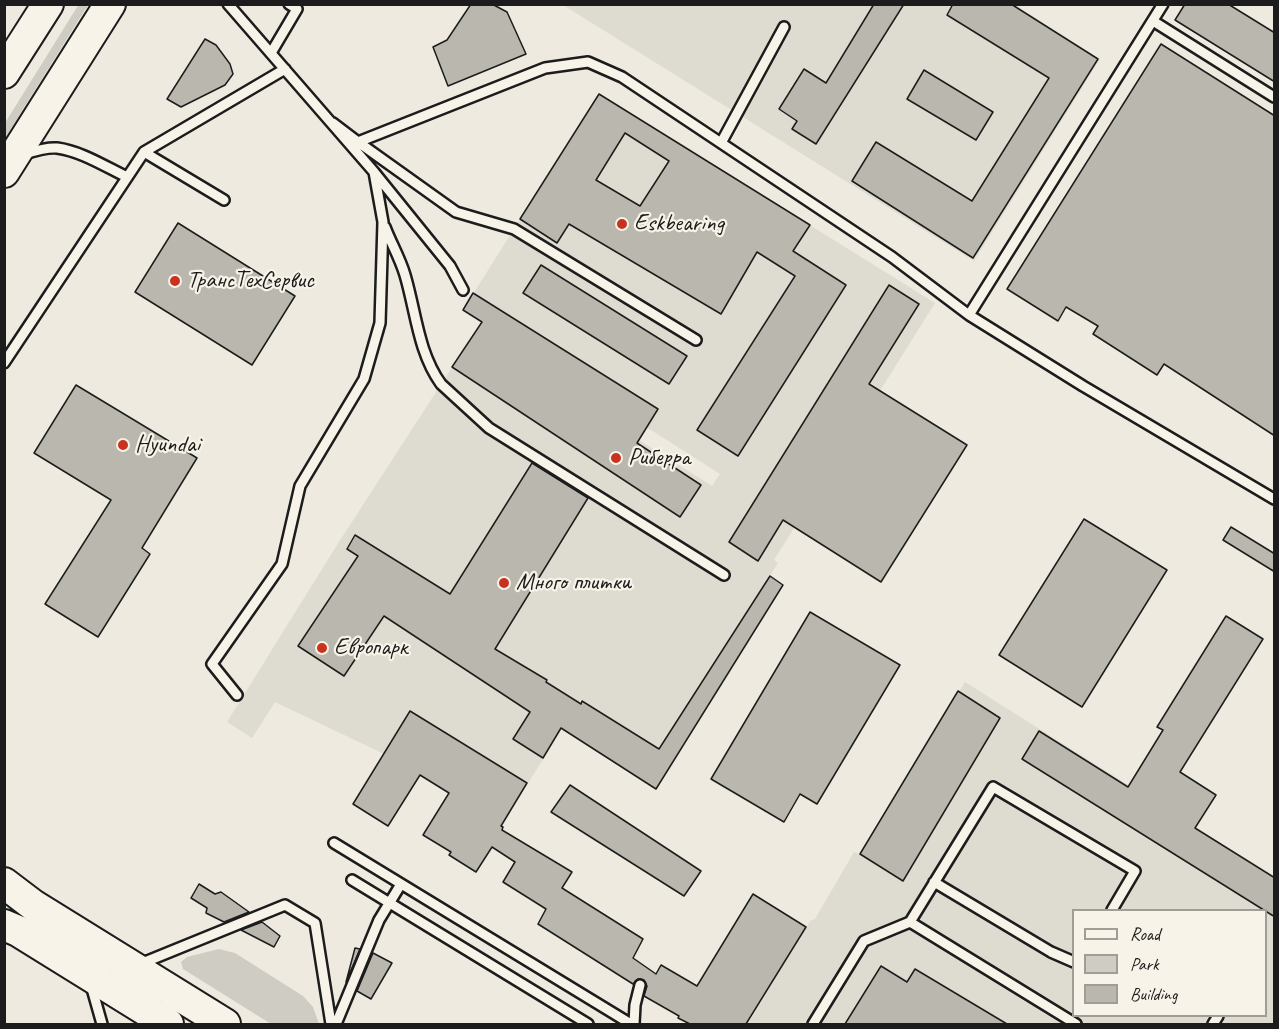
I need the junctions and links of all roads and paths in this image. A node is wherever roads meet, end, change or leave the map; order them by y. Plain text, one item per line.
1 (48, 4) edge
2 (110, 4) edge
3 (228, 4) edge
4 (289, 4) edge
5 (1163, 4) edge
6 (1153, 21) junction
7 (784, 27) dead end
8 (271, 53) junction
9 (285, 69) junction
10 (4, 73) edge
11 (1275, 97) edge
12 (333, 123) junction
13 (358, 142) junction
14 (721, 143) junction
15 (144, 152) junction
16 (9, 165) edge
17 (374, 172) junction
18 (127, 177) junction
19 (224, 200) dead end
20 (383, 222) junction
21 (463, 290) dead end
22 (969, 315) junction
23 (696, 340) dead end
24 (4, 363) edge
25 (1275, 499) edge
26 (724, 575) dead end
27 (237, 695) dead end
28 (334, 843) dead end
29 (352, 880) dead end
30 (934, 882) junction
31 (4, 884) edge
32 (401, 884) junction
33 (389, 903) junction
34 (1113, 909) edge
35 (910, 922) junction
36 (4, 925) edge
37 (1072, 961) edge
38 (133, 967) junction
39 (87, 974) junction
40 (640, 985) dead end
41 (102, 1024) edge
42 (168, 1024) edge
43 (225, 1024) edge
44 (331, 1024) edge
45 (336, 1024) edge
46 (588, 1024) edge
47 (632, 1024) edge
48 (813, 1024) edge
49 (1076, 1024) edge

1 - 10 main road
2 - 16 main road
3 - 8 lane
4 - 8 lane
5 - 6 lane
6 - 11 lane
6 - 22 lane
7 - 14 lane
8 - 9 lane
9 - 12 lane
9 - 15 lane
12 - 13 lane
12 - 17 lane
13 - 14 lane
13 - 23 lane
14 - 22 lane
15 - 18 lane
15 - 19 lane
16 - 18 lane
17 - 20 lane
17 - 21 lane
18 - 24 lane
20 - 26 lane
20 - 27 lane
22 - 25 lane
28 - 32 lane
29 - 33 lane
30 - 34 lane
30 - 35 lane
30 - 37 lane
31 - 38 main road
32 - 33 lane
32 - 47 lane
33 - 45 lane
33 - 46 lane
35 - 48 lane
35 - 49 lane
36 - 39 main road
38 - 43 main road
38 - 44 lane
39 - 41 lane
39 - 42 main road
40 - 47 lane

